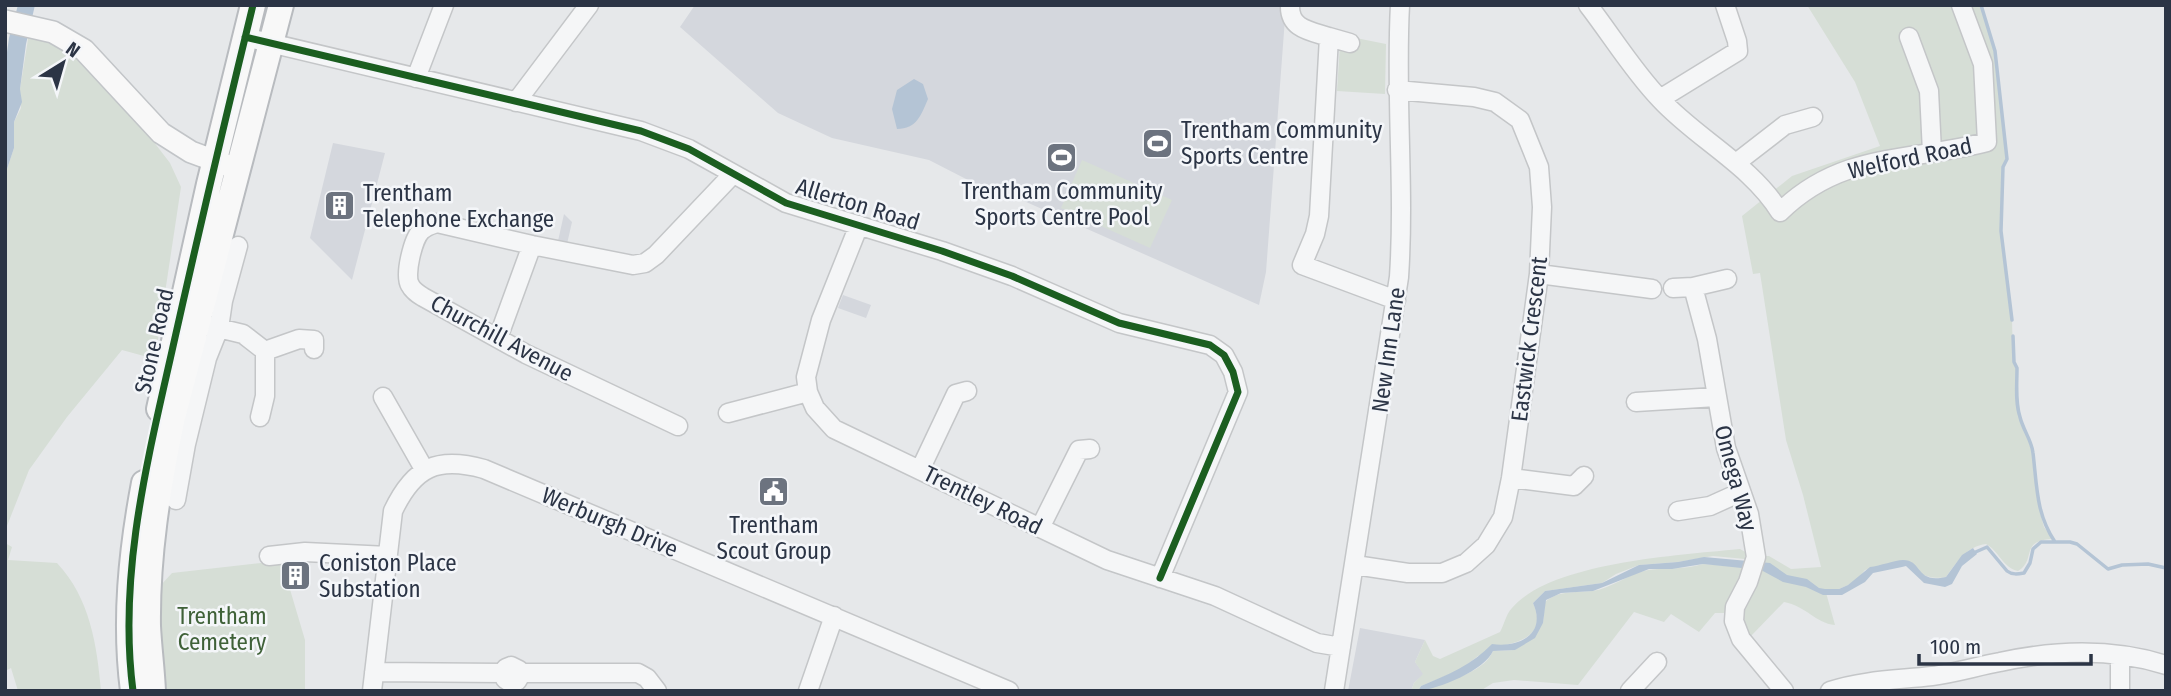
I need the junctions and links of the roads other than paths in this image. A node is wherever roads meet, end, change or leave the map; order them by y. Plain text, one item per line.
1 (253, 5) edge
2 (281, 5) edge
3 (444, 5) edge
4 (589, 5) edge
5 (1290, 5) edge
6 (1400, 5) edge
7 (1588, 5) edge
8 (1725, 5) edge
9 (1961, 5) edge
10 (7, 22) edge
11 (245, 37) junction
12 (1329, 37) junction
13 (1909, 37) dead end
14 (1350, 43) dead end
15 (271, 44) junction
16 (416, 78) junction
17 (1397, 90) junction
18 (1660, 99) junction
19 (516, 102) junction
20 (1813, 117) dead end
21 (1931, 152) junction
22 (215, 160) junction
23 (1736, 163) junction
24 (238, 170) junction
25 (732, 175) junction
26 (859, 225) junction
27 (238, 246) dead end
28 (532, 246) junction
29 (1539, 274) junction
30 (1727, 279) dead end
31 (1693, 287) junction
32 (1673, 288) dead end
33 (1652, 289) dead end
34 (1396, 300) junction
35 (208, 325) junction
36 (498, 338) junction
37 (314, 349) dead end
38 (265, 351) junction
39 (958, 390) dead end
40 (808, 392) junction
41 (382, 397) dead end
42 (1716, 397) junction
43 (1647, 405) dead end
44 (734, 407) dead end
45 (260, 417) dead end
46 (671, 418) dead end
47 (1081, 447) dead end
48 (424, 469) junction
49 (920, 470) junction
50 (1511, 478) junction
51 (1580, 486) dead end
52 (1741, 492) junction
53 (176, 500) dead end
54 (1685, 506) dead end
55 (1040, 528) junction
56 (269, 556) dead end
57 (388, 556) junction
58 (1355, 565) junction
59 (1160, 578) junction
60 (834, 616) junction
61 (1341, 648) junction
62 (2120, 655) junction
63 (2166, 665) edge
64 (1655, 670) dead end
65 (374, 672) junction
66 (1933, 683) edge
67 (133, 691) edge
68 (153, 691) edge
69 (372, 691) edge
70 (657, 691) edge
71 (808, 691) edge
72 (1009, 691) edge
73 (1334, 691) edge
74 (1630, 691) edge
75 (1784, 691) edge
76 (1830, 691) edge
77 (2120, 691) edge

1 - 11 highway, Stone Road
2 - 15 highway, Stone Road
3 - 16 street
4 - 19 street
5 - 12 street
6 - 17 street, New Inn Lane
7 - 18 street
8 - 18 street
9 - 21 street, Welford Road
10 - 22 main road
11 - 15 street, Allerton Road
11 - 22 highway, Stone Road
12 - 14 street
12 - 34 street
13 - 21 street
15 - 16 street, Allerton Road
15 - 24 highway, Stone Road
16 - 19 street, Allerton Road
17 - 29 street, Eastwick Crescent
17 - 34 street, New Inn Lane
18 - 23 street
19 - 25 street, Allerton Road
20 - 23 street
21 - 23 street, Welford Road
22 - 24 main road
22 - 67 highway, Stone Road
24 - 35 highway, Stone Road
25 - 26 street, Allerton Road
25 - 28 street
26 - 40 street
26 - 59 street, Allerton Road
27 - 35 street
28 - 36 street
28 - 36 street, Churchill Avenue
29 - 33 street
29 - 50 street, Eastwick Crescent
30 - 31 street
31 - 32 street
31 - 42 street, Omega Way
34 - 58 street, New Inn Lane
35 - 38 street
35 - 53 street
35 - 68 highway, Stone Road
36 - 46 street, Churchill Avenue
37 - 38 street
38 - 45 street
39 - 49 street
40 - 44 street
40 - 49 street, Trentley Road
41 - 48 street
42 - 43 street
42 - 52 street, Omega Way
47 - 55 street
48 - 57 street
48 - 60 street, Werburgh Drive
49 - 55 street, Trentley Road
50 - 51 street
50 - 58 street, Eastwick Crescent
52 - 54 street
52 - 75 street, Omega Way
55 - 59 street, Trentley Road
56 - 57 street
57 - 65 street
58 - 61 street, New Inn Lane
59 - 61 street, Trentley Road
60 - 71 street
60 - 72 street, Werburgh Drive
61 - 73 street, New Inn Lane
62 - 63 street
62 - 66 street
62 - 77 street
64 - 74 street
65 - 69 street
65 - 70 street
66 - 76 street

